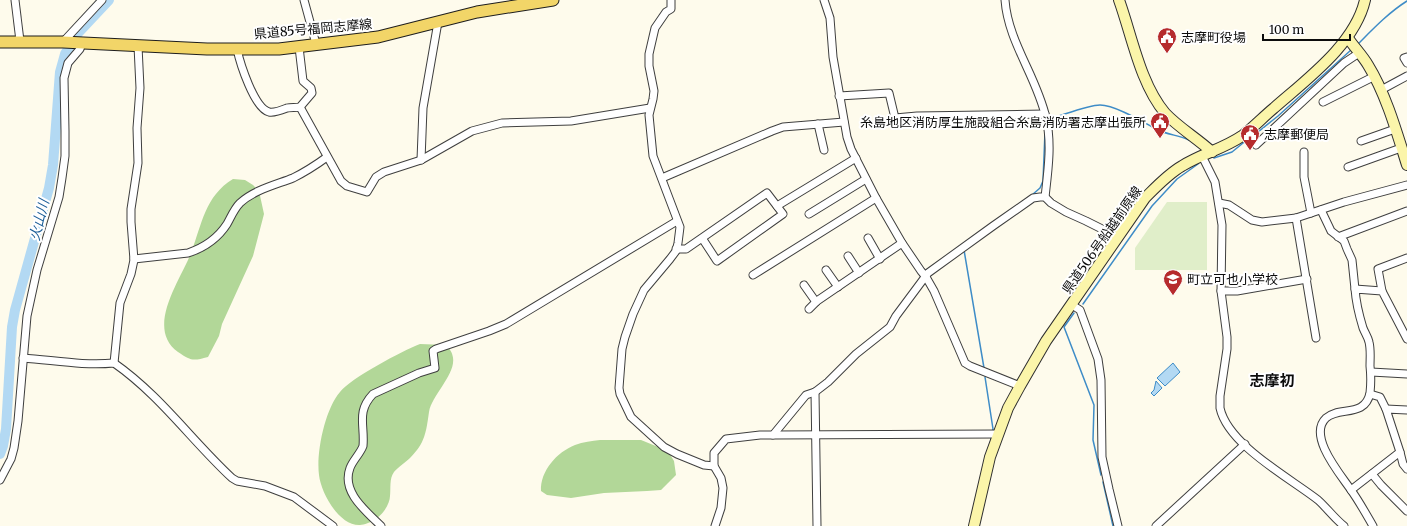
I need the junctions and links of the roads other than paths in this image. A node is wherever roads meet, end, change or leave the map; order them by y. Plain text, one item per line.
1 (15, 0) edge
2 (102, 0) edge
3 (304, 0) edge
4 (552, 0) edge
5 (671, 0) edge
6 (824, 0) edge
7 (1005, 0) edge
8 (1119, 0) edge
9 (1365, 0) edge
10 (510, 3) edge
11 (438, 22) junction
12 (1348, 38) junction
13 (20, 41) junction
14 (0, 42) edge
15 (63, 42) junction
16 (82, 43) junction
17 (316, 44) junction
18 (138, 46) junction
19 (299, 47) junction
20 (237, 49) junction
21 (1358, 52) junction
22 (1407, 57) edge
23 (1407, 63) edge
24 (1375, 76) junction
25 (1407, 77) edge
26 (1381, 90) junction
27 (839, 96) junction
28 (1323, 102) dead end
29 (300, 108) junction
30 (650, 108) junction
31 (1045, 114) junction
32 (844, 122) junction
33 (818, 124) junction
34 (1395, 129) junction
35 (1247, 132) junction
36 (1361, 141) dead end
37 (1402, 148) junction
38 (824, 150) dead end
39 (1212, 152) junction
40 (1304, 152) dead end
41 (1202, 156) junction
42 (327, 157) junction
43 (856, 158) junction
44 (421, 160) junction
45 (1407, 165) edge
46 (1348, 167) dead end
47 (662, 178) junction
48 (866, 180) junction
49 (1407, 185) edge
50 (1045, 197) junction
51 (876, 198) junction
52 (1219, 203) junction
53 (777, 206) junction
54 (1321, 210) junction
55 (1407, 211) edge
56 (1311, 213) junction
57 (808, 214) dead end
58 (1296, 218) junction
59 (677, 221) junction
60 (1118, 237) junction
61 (1338, 237) junction
62 (702, 238) junction
63 (868, 238) dead end
64 (902, 243) junction
65 (676, 249) junction
66 (848, 256) dead end
67 (1407, 258) edge
68 (134, 259) junction
69 (880, 259) junction
70 (826, 270) dead end
71 (859, 273) junction
72 (753, 275) dead end
73 (926, 277) junction
74 (1307, 279) junction
75 (804, 285) dead end
76 (838, 288) junction
77 (1355, 290) junction
78 (1221, 291) junction
79 (1382, 291) junction
80 (816, 302) junction
81 (1072, 305) junction
82 (809, 309) dead end
83 (1316, 338) dead end
84 (1407, 339) edge
85 (23, 358) junction
86 (114, 364) junction
87 (1371, 372) junction
88 (1407, 374) edge
89 (1020, 386) junction
90 (815, 392) junction
91 (1370, 394) junction
92 (1386, 409) junction
93 (1407, 410) edge
94 (994, 434) junction
95 (773, 435) junction
96 (816, 435) junction
97 (1245, 444) junction
98 (1400, 452) junction
99 (714, 466) junction
100 (1407, 468) edge
101 (1372, 474) junction
102 (0, 480) edge
103 (1352, 490) junction
104 (1407, 511) edge
105 (333, 526) edge
106 (381, 526) edge
107 (716, 526) edge
108 (817, 526) edge
109 (974, 526) edge
110 (1118, 526) edge
111 (1156, 526) edge
112 (1344, 526) edge
113 (1374, 526) edge

1 - 13 street
2 - 15 street
3 - 17 street
4 - 10 main road, 県道85号福岡志摩線
5 - 30 street
6 - 27 street
7 - 31 street
8 - 39 main road
9 - 12 main road, 県道506号船越前原線
10 - 11 main road, 県道85号福岡志摩線
11 - 17 main road, 県道85号福岡志摩線
11 - 44 street
12 - 21 main road
12 - 35 main road, 県道506号船越前原線
13 - 14 main road, 県道85号福岡志摩線
13 - 15 main road, 県道85号福岡志摩線
15 - 16 main road, 県道85号福岡志摩線
16 - 18 main road, 県道85号福岡志摩線
16 - 85 street
17 - 19 main road, 県道85号福岡志摩線
18 - 20 main road, 県道85号福岡志摩線
18 - 68 street
19 - 20 main road, 県道85号福岡志摩線
19 - 29 street
20 - 29 street
21 - 24 main road
21 - 35 street
22 - 23 street
24 - 26 main road
24 - 28 street
25 - 26 street
26 - 34 main road
27 - 31 street
27 - 32 street
29 - 42 street
30 - 44 street
30 - 47 street
31 - 50 street
32 - 33 street
32 - 43 street
33 - 38 street
33 - 47 street
34 - 36 street
34 - 37 main road
35 - 39 main road, 県道506号船越前原線
37 - 45 main road
37 - 46 street
39 - 41 main road, 県道506号船越前原線
40 - 56 street
41 - 52 street
41 - 60 main road, 県道506号船越前原線
42 - 44 street
42 - 68 street
43 - 48 street
43 - 53 street
47 - 59 street
48 - 51 street
48 - 57 street
49 - 54 street
50 - 60 street
50 - 73 street
51 - 64 street
51 - 72 street
52 - 58 street
52 - 78 street
53 - 62 street
53 - 62 street
54 - 56 street
54 - 61 street
55 - 61 street
56 - 58 street
58 - 74 street
59 - 65 street
59 - 106 street
60 - 81 main road, 県道506号船越前原線
61 - 77 street
62 - 65 street
63 - 69 street
64 - 69 street
64 - 73 street
65 - 99 street
66 - 71 street
67 - 79 street
68 - 86 street
69 - 71 street
70 - 76 street
71 - 76 street
73 - 89 street
73 - 90 street
74 - 78 street
74 - 83 street
75 - 80 street
76 - 80 street
77 - 79 street
77 - 87 street
78 - 97 street
79 - 84 street
80 - 82 street
81 - 89 main road, 県道506号船越前原線
81 - 110 street
85 - 86 street
85 - 102 street
86 - 105 street
87 - 88 street
87 - 91 street
89 - 94 main road, 県道506号船越前原線
90 - 95 street
90 - 96 street
91 - 92 street
91 - 103 street
92 - 93 street
92 - 98 street
94 - 96 street
94 - 109 main road, 県道506号船越前原線
95 - 96 street
95 - 99 street
96 - 108 street
97 - 111 street
97 - 112 street
98 - 100 street
98 - 101 street
99 - 107 street
101 - 103 street
101 - 104 street
103 - 113 street

